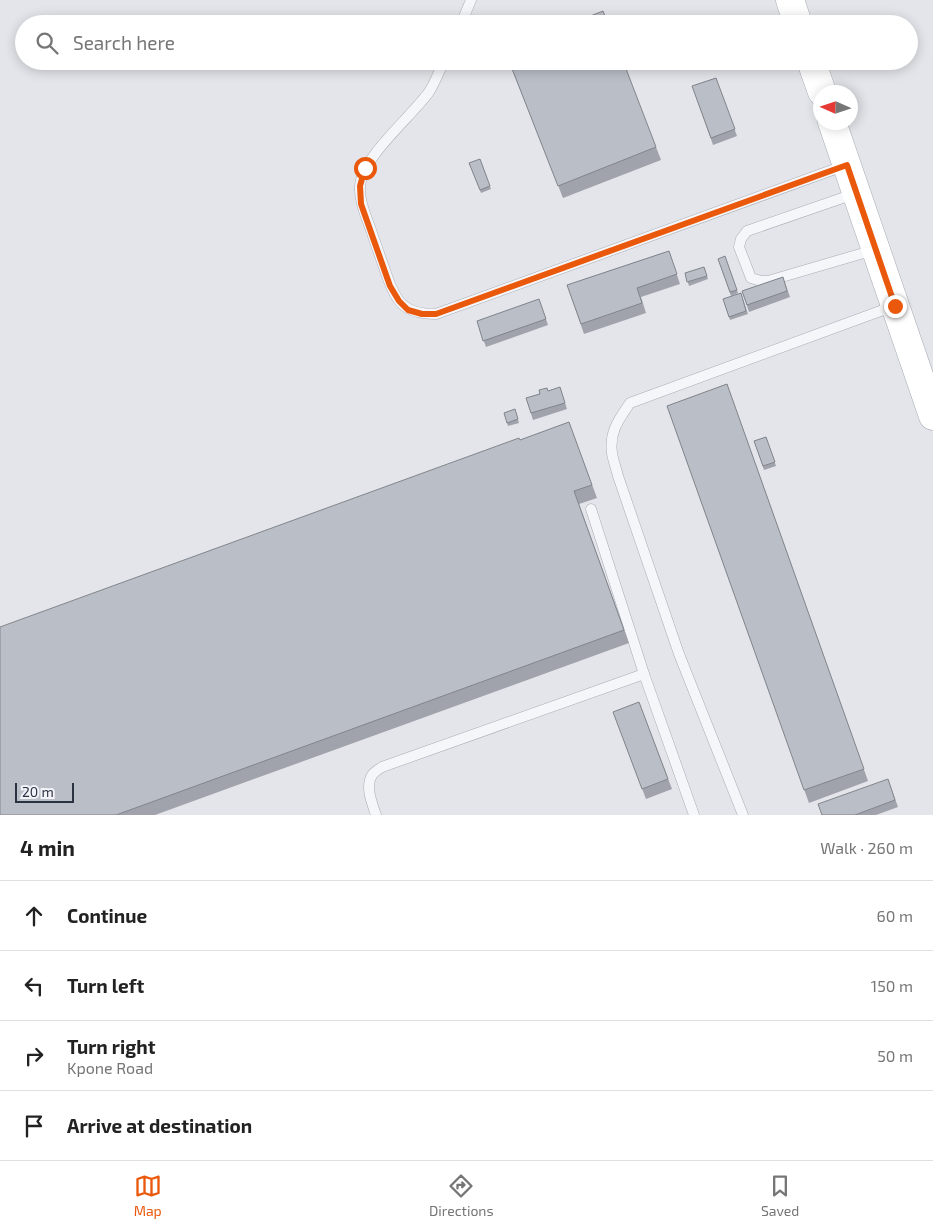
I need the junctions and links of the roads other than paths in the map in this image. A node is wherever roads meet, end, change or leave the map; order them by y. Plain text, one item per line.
1 (471, 0) edge
2 (790, 0) edge
3 (465, 15) edge
4 (795, 15) edge
5 (440, 70) edge
6 (814, 70) edge
7 (820, 85) edge
8 (835, 130) edge
9 (847, 165) junction
10 (857, 193) junction
11 (875, 249) junction
12 (895, 306) junction
13 (933, 416) edge
14 (591, 509) dead end
15 (644, 674) junction
16 (376, 815) edge
17 (694, 815) edge
18 (743, 815) edge

1 - 3 lane
2 - 4 main road
5 - 9 lane
6 - 7 main road
8 - 9 main road
9 - 10 main road
10 - 11 main road
10 - 11 lane
11 - 12 main road
12 - 13 main road
12 - 18 lane
14 - 15 lane
15 - 16 lane
15 - 17 lane

